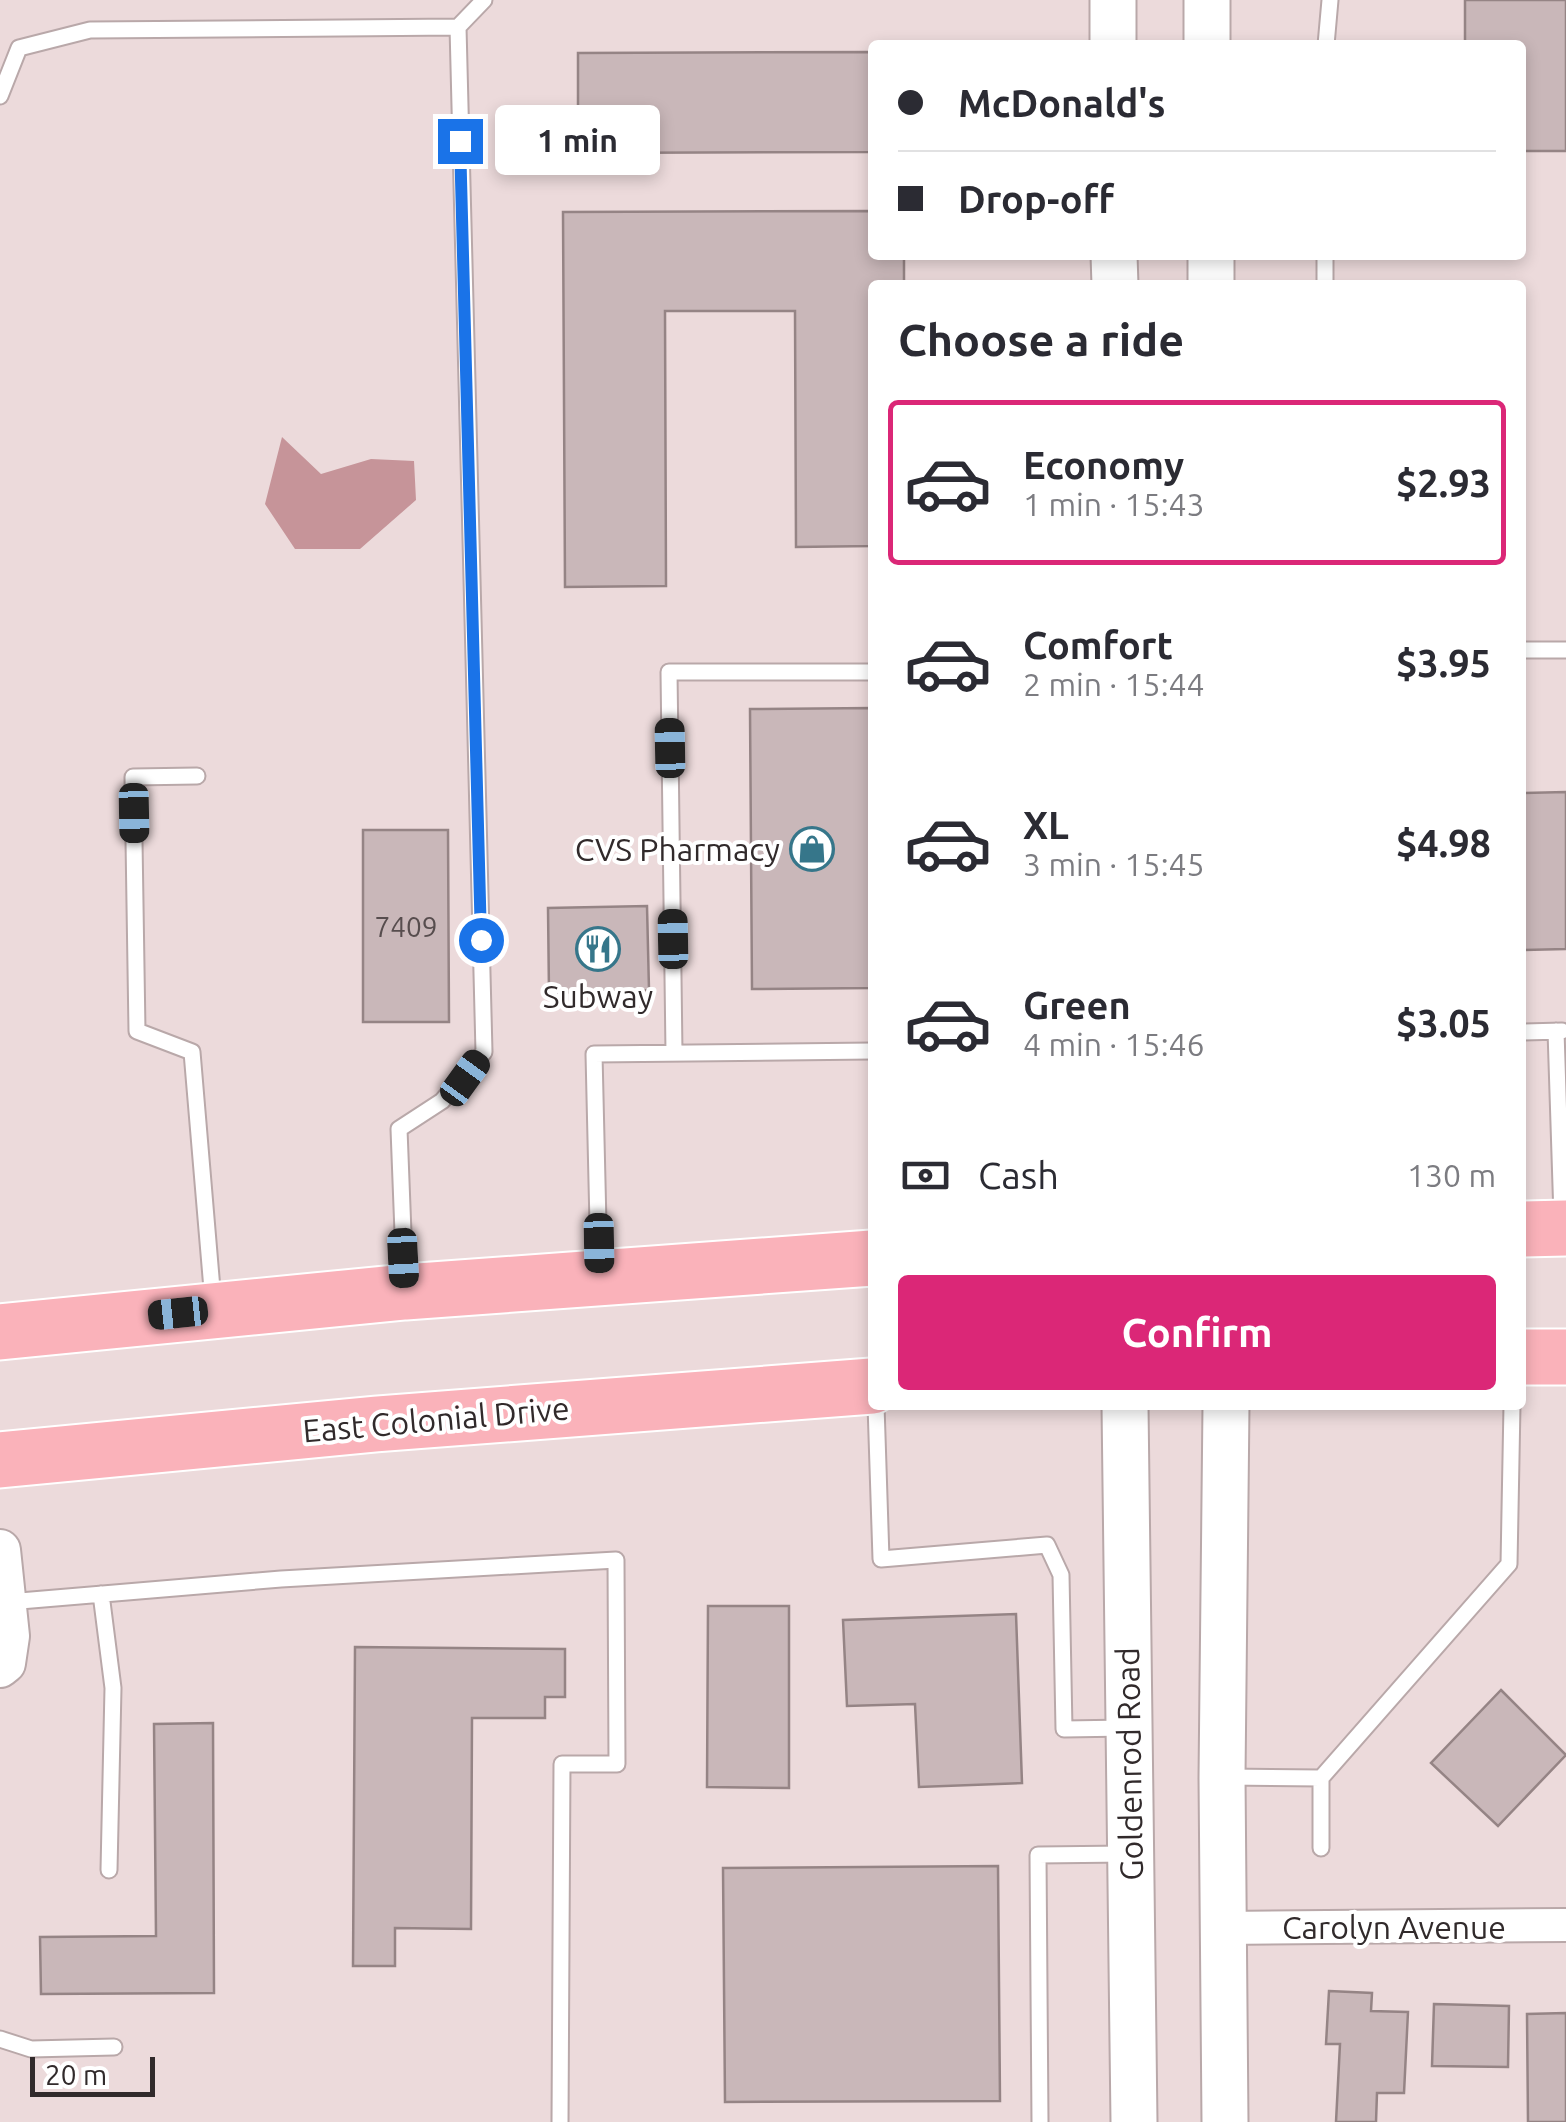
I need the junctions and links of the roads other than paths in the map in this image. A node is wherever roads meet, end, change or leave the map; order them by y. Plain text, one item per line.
1 (484, 0) edge
2 (1113, 0) edge
3 (1207, 0) edge
4 (1330, 0) edge
5 (458, 26) junction
6 (1113, 40) edge
7 (1208, 40) edge
8 (1326, 40) edge
9 (0, 96) edge
10 (1526, 650) edge
11 (1566, 650) edge
12 (868, 672) edge
13 (197, 776) dead end
14 (1561, 1031) edge
15 (1526, 1032) edge
16 (868, 1051) edge
17 (674, 1053) junction
18 (1549, 1229) edge
19 (868, 1258) edge
20 (600, 1276) junction
21 (405, 1292) junction
22 (213, 1310) junction
23 (0, 1332) edge
24 (1566, 1357) edge
25 (1526, 1358) edge
26 (868, 1386) edge
27 (876, 1410) edge
28 (1125, 1410) edge
29 (1226, 1410) edge
30 (1512, 1410) edge
31 (0, 1460) edge
32 (0, 1550) edge
33 (101, 1594) junction
34 (6, 1602) junction
35 (0, 1667) edge
36 (1128, 1728) junction
37 (1222, 1777) junction
38 (1322, 1778) junction
39 (1322, 1848) dead end
40 (1130, 1854) junction
41 (108, 1870) dead end
42 (1566, 1925) edge
43 (1223, 1928) junction
44 (0, 2039) edge
45 (114, 2047) dead end
46 (560, 2122) edge
47 (1040, 2122) edge
48 (1134, 2122) edge
49 (1225, 2122) edge

1 - 5 lane
2 - 6 main road
3 - 7 main road
4 - 8 lane
5 - 9 lane
5 - 21 lane
10 - 11 lane
12 - 17 lane
13 - 22 lane
14 - 15 lane
14 - 18 lane
16 - 17 lane
17 - 20 lane
19 - 20 highway
20 - 21 highway
21 - 22 highway
22 - 23 highway
24 - 25 highway
26 - 31 highway, East Colonial Drive
27 - 36 lane
28 - 36 main road, Goldenrod Road
29 - 37 main road
30 - 38 lane
32 - 34 street
33 - 34 lane
33 - 41 lane
33 - 46 lane
34 - 35 street
36 - 40 main road, Goldenrod Road
37 - 38 lane
37 - 43 main road
38 - 39 lane
40 - 47 lane
40 - 48 main road, Goldenrod Road
42 - 43 street, Carolyn Avenue
43 - 49 main road
44 - 45 lane

